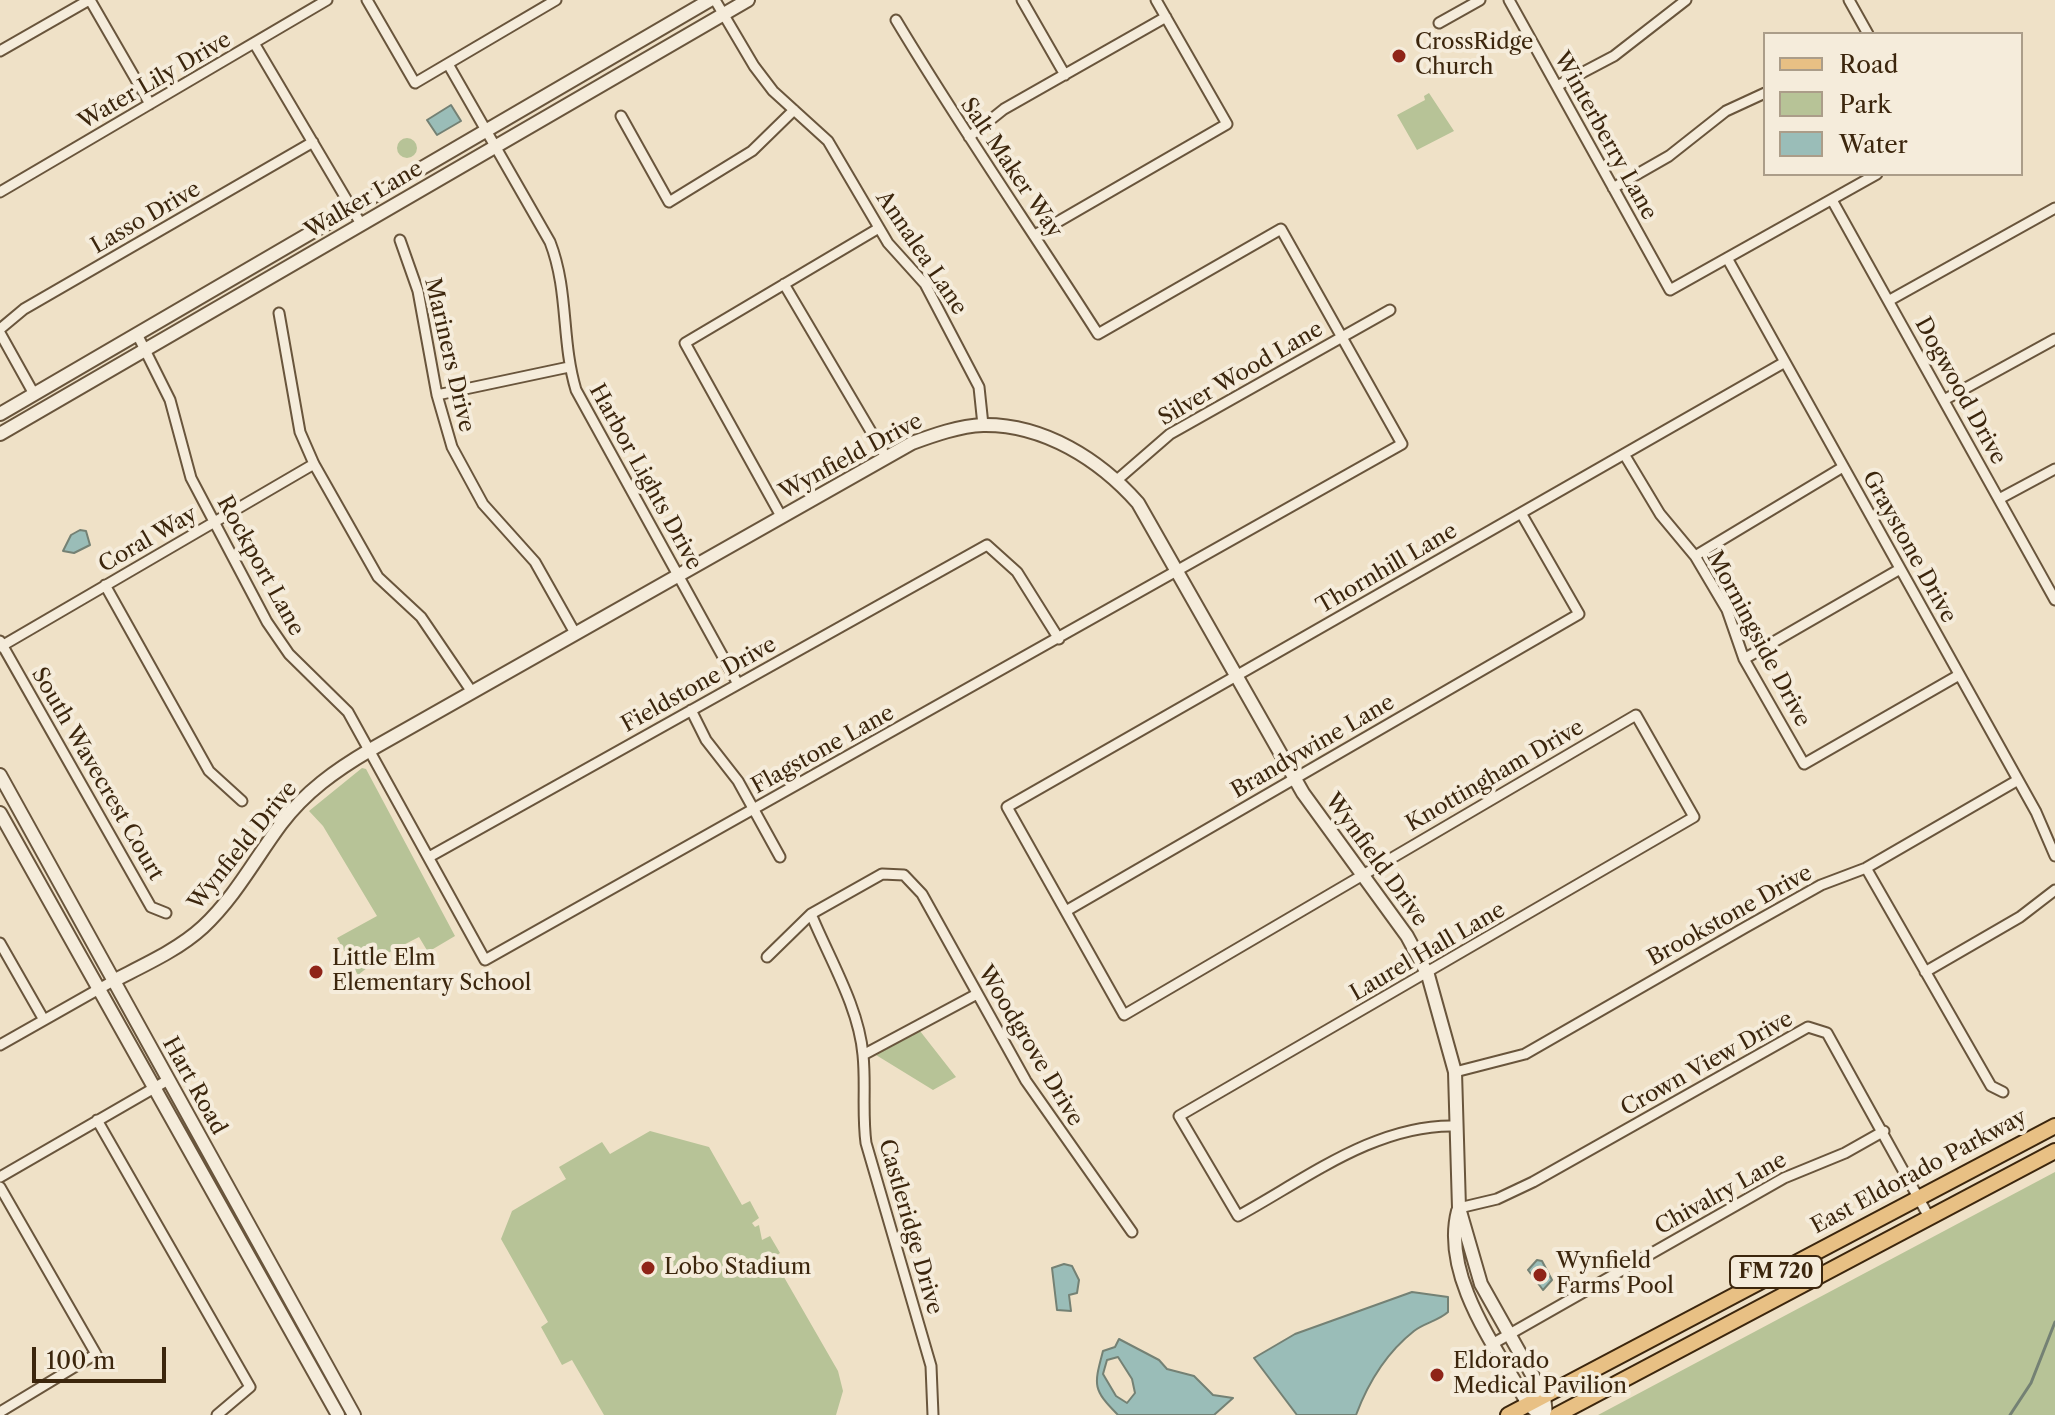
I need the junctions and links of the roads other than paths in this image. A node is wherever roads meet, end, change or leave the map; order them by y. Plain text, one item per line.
1 (90, 0) edge
2 (327, 0) edge
3 (367, 0) edge
4 (556, 0) edge
5 (748, 0) edge
6 (1022, 0) edge
7 (1156, 0) edge
8 (1480, 0) edge
9 (1509, 0) edge
10 (1686, 0) edge
11 (1849, 0) edge
12 (717, 4) edge
13 (1166, 17) junction
14 (896, 20) dead end
15 (1439, 23) dead end
16 (1867, 32) edge
17 (254, 43) junction
18 (0, 51) edge
19 (448, 64) junction
20 (1065, 75) junction
21 (1557, 86) junction
22 (1763, 94) edge
23 (150, 104) junction
24 (794, 110) junction
25 (621, 116) dead end
26 (491, 137) junction
27 (969, 137) junction
28 (313, 142) junction
29 (1874, 176) edge
30 (1613, 188) junction
31 (0, 192) edge
32 (1832, 200) junction
33 (351, 207) junction
34 (2055, 208) edge
35 (360, 222) junction
36 (879, 228) junction
37 (1035, 235) junction
38 (400, 240) dead end
39 (1727, 258) junction
40 (784, 284) junction
41 (1890, 300) junction
42 (1390, 310) dead end
43 (279, 313) dead end
44 (0, 331) edge
45 (1342, 337) junction
46 (2055, 339) edge
47 (141, 341) junction
48 (1785, 362) junction
49 (569, 367) junction
50 (34, 394) junction
51 (437, 395) junction
52 (1944, 400) junction
53 (0, 414) edge
54 (983, 425) junction
55 (0, 434) edge
56 (1624, 454) junction
57 (886, 457) junction
58 (314, 464) junction
59 (1843, 467) junction
60 (2055, 469) edge
61 (1117, 480) junction
62 (1999, 499) junction
63 (1521, 513) junction
64 (781, 516) junction
65 (213, 522) junction
66 (1695, 556) junction
67 (1900, 569) junction
68 (1179, 572) junction
69 (678, 575) junction
70 (105, 585) junction
71 (2055, 600) edge
72 (575, 633) junction
73 (1059, 639) junction
74 (1, 644) edge
75 (1744, 659) junction
76 (1237, 675) junction
77 (1959, 675) junction
78 (738, 684) junction
79 (472, 692) junction
80 (691, 710) junction
81 (1636, 715) joint
82 (370, 750) junction
83 (0, 775) edge
84 (1296, 778) junction
85 (2018, 780) junction
86 (242, 801) dead end
87 (754, 810) junction
88 (0, 813) edge
89 (2055, 856) edge
90 (429, 857) junction
91 (780, 857) dead end
92 (1866, 868) junction
93 (1361, 874) junction
94 (2055, 890) edge
95 (1066, 911) junction
96 (166, 913) dead end
97 (811, 914) junction
98 (0, 943) edge
99 (767, 957) dead end
100 (485, 960) joint
101 (1925, 972) junction
102 (1428, 975) junction
103 (113, 981) junction
104 (100, 988) junction
105 (977, 994) junction
106 (44, 1020) junction
107 (0, 1045) edge
108 (863, 1055) junction
109 (1455, 1072) junction
110 (162, 1083) junction
111 (2003, 1092) dead end
112 (97, 1120) junction
113 (1457, 1126) junction
114 (2050, 1128) edge
115 (1884, 1131) junction
116 (2055, 1151) edge
117 (0, 1177) edge
118 (0, 1187) edge
119 (1918, 1197) junction
120 (1459, 1208) junction
121 (1929, 1217) junction
122 (1132, 1232) dead end
123 (262, 1264) junction
124 (1509, 1335) junction
125 (1494, 1343) junction
126 (1544, 1396) junction
127 (1528, 1404) junction
128 (0, 1412) edge
129 (217, 1415) edge
130 (338, 1415) edge
131 (354, 1415) edge
132 (933, 1415) edge
133 (1508, 1415) edge
134 (1543, 1415) edge
135 (1557, 1415) edge

1 - 18 street
1 - 23 street
2 - 17 street, Water Lily Drive
3 - 19 street
4 - 19 street
5 - 12 street, Walker Lane
6 - 20 street
7 - 13 street
8 - 15 street
9 - 21 street, Winterberry Lane
10 - 21 street
11 - 16 street
12 - 24 street, Annalea Lane
12 - 26 street, Walker Lane
12 - 26 street, Walker Lane
13 - 20 street
13 - 37 street
14 - 27 street, Salt Maker Way
17 - 23 street, Water Lily Drive
17 - 28 street
19 - 26 street, Harbor Lights Drive
20 - 27 street
21 - 30 street, Winterberry Lane
22 - 30 street
23 - 31 street, Water Lily Drive
24 - 25 street
24 - 36 street, Annalea Lane
26 - 33 street, Walker Lane
26 - 35 street, Walker Lane
26 - 49 street, Harbor Lights Drive
27 - 37 street, Salt Maker Way
28 - 33 street
28 - 44 street, Lasso Drive
29 - 32 street
30 - 39 street, Winterberry Lane
32 - 39 street
32 - 41 street, Dogwood Drive
33 - 35 street
33 - 47 street, Walker Lane
34 - 41 street
35 - 47 street, Walker Lane
36 - 40 street
36 - 54 street, Annalea Lane
37 - 45 street, Salt Maker Way
38 - 51 street, Mariners Drive
39 - 48 street, Graystone Drive
40 - 57 street
40 - 64 street
41 - 52 street, Dogwood Drive
42 - 45 street, Silver Wood Lane
43 - 58 street
44 - 50 street
45 - 61 street, Silver Wood Lane
45 - 68 street, Flagstone Lane
46 - 52 street
47 - 50 street, Walker Lane
47 - 55 street, Walker Lane
47 - 65 street, Rockport Lane
48 - 56 street, Thornhill Lane
48 - 59 street, Graystone Drive
49 - 51 street
49 - 69 street, Harbor Lights Drive
50 - 53 street, Walker Lane
51 - 72 street, Mariners Drive
52 - 62 street, Dogwood Drive
54 - 57 street, Wynfield Drive
54 - 61 street, Wynfield Drive
56 - 63 street, Thornhill Lane
56 - 66 street, Morningside Drive
57 - 64 street, Wynfield Drive
58 - 65 street, Coral Way
58 - 79 street
59 - 66 street
59 - 67 street, Graystone Drive
60 - 62 street
61 - 68 street, Wynfield Drive
62 - 71 street, Dogwood Drive
63 - 76 street, Thornhill Lane
63 - 84 street, Brandywine Lane
64 - 69 street, Wynfield Drive
65 - 70 street, Coral Way
65 - 82 street, Rockport Lane
66 - 75 street, Morningside Drive
67 - 75 street
67 - 77 street, Graystone Drive
68 - 73 street, Flagstone Lane
68 - 76 street, Wynfield Drive
69 - 72 street, Wynfield Drive
69 - 78 street, Harbor Lights Drive
70 - 74 street, Coral Way
70 - 86 street
72 - 79 street, Wynfield Drive
73 - 78 street, Fieldstone Drive
73 - 87 street, Flagstone Lane
74 - 96 street, South Wavecrest Court
75 - 77 street, Morningside Drive
76 - 84 street, Wynfield Drive
76 - 95 street, Thornhill Lane
77 - 85 street, Graystone Drive
78 - 80 street, Fieldstone Drive
79 - 82 street, Wynfield Drive
80 - 87 street
80 - 90 street, Fieldstone Drive
81 - 93 street, Knottingham Drive
81 - 102 street, Laurel Hall Lane
82 - 90 street, Rockport Lane
82 - 103 street, Wynfield Drive
83 - 103 street, Hart Road
84 - 93 street, Wynfield Drive
84 - 95 street, Brandywine Lane
85 - 89 street, Graystone Drive
85 - 92 street, Brookstone Drive
87 - 91 street
87 - 100 street, Flagstone Lane
88 - 104 street, Hart Road
90 - 100 street, Rockport Lane
92 - 101 street
92 - 109 street, Brookstone Drive
93 - 95 street, Knottingham Drive
93 - 102 street, Wynfield Drive
94 - 101 street
97 - 99 street
97 - 105 street, Woodgrove Drive
97 - 108 street, Castleridge Drive
98 - 106 street
101 - 111 street
102 - 109 street, Wynfield Drive
102 - 113 street, Laurel Hall Lane
103 - 104 street
103 - 110 street, Hart Road
104 - 106 street
104 - 110 street, Hart Road
105 - 108 street
105 - 122 street, Woodgrove Drive
106 - 107 street
108 - 132 street, Castleridge Drive
109 - 113 street, Wynfield Drive
110 - 112 street
110 - 123 street, Hart Road
112 - 117 street
112 - 129 street
113 - 120 street, Wynfield Drive
114 - 119 main road, East Eldorado Parkway / FM 720
115 - 119 street, Crown View Drive
115 - 120 street, Crown View Drive
115 - 124 street, Chivalry Lane
116 - 121 main road, East Eldorado Parkway / FM 720
118 - 128 street
119 - 121 street, Crown View Drive
119 - 126 main road, East Eldorado Parkway / FM 720
120 - 124 street, Wynfield Drive
120 - 125 street, Wynfield Drive
121 - 135 main road, East Eldorado Parkway / FM 720
123 - 130 street, Hart Road
123 - 131 street, Hart Road
124 - 125 street, Chivalry Lane
124 - 126 street, Wynfield Drive
125 - 127 street, Wynfield Drive
126 - 127 main road, East Eldorado Parkway / FM 720
126 - 134 street, Wynfield Drive
127 - 133 main road, East Eldorado Parkway / FM 720
127 - 134 street, Wynfield Drive

